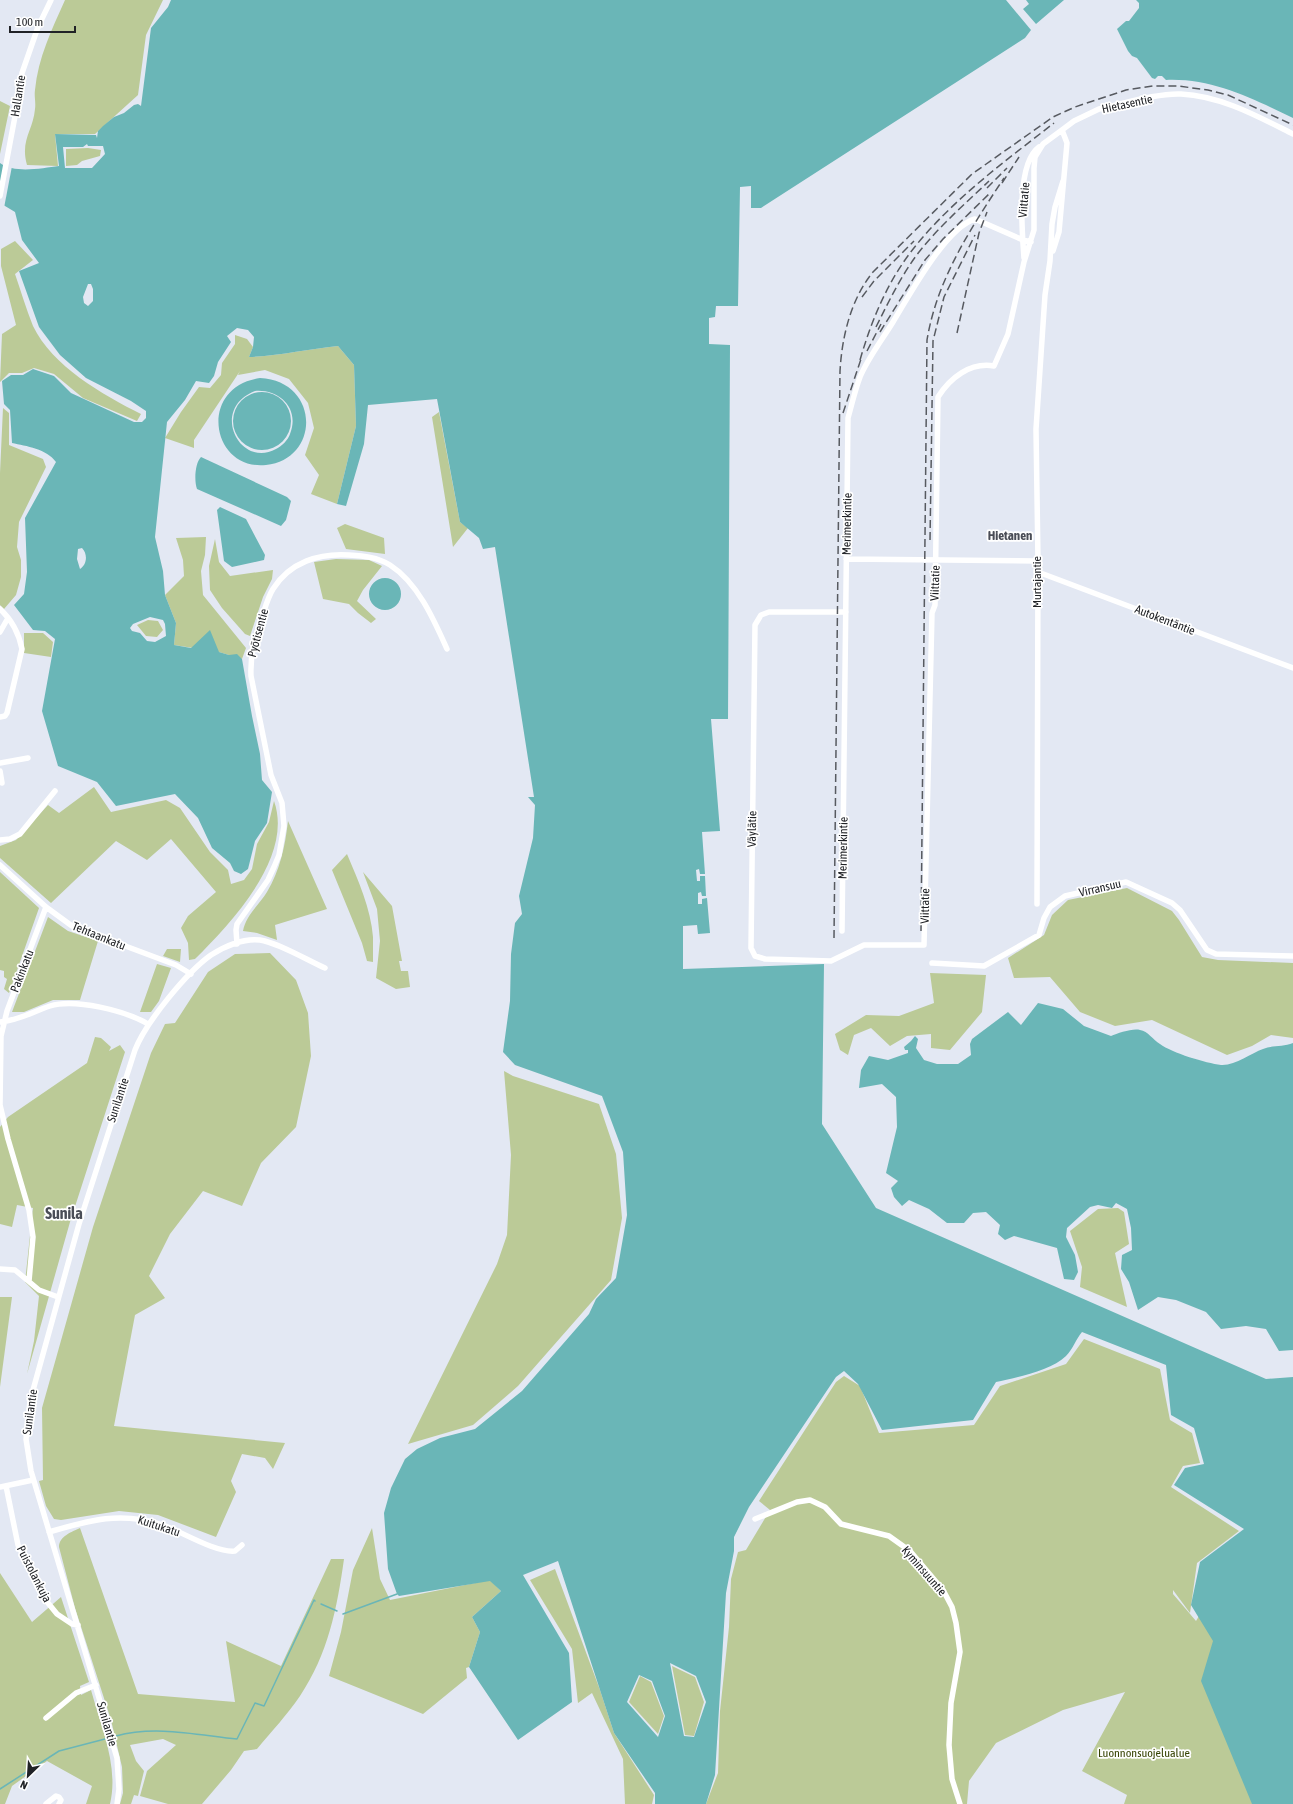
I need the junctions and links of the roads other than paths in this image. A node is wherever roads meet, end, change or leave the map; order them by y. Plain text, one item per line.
1 (51, 0) edge
2 (1062, 130) junction
3 (1293, 134) edge
4 (1044, 144) junction
5 (1063, 181) junction
6 (0, 196) edge
7 (1023, 240) junction
8 (1031, 242) junction
9 (1050, 261) junction
10 (1024, 262) junction
11 (846, 559) junction
12 (936, 560) junction
13 (1038, 561) junction
14 (1038, 572) junction
15 (0, 609) edge
16 (846, 612) junction
17 (8, 618) junction
18 (0, 632) edge
19 (447, 649) dead end
20 (1293, 668) edge
21 (0, 717) edge
22 (28, 758) dead end
23 (0, 763) edge
24 (0, 771) edge
25 (2, 783) dead end
26 (55, 792) dead end
27 (0, 840) edge
28 (0, 865) edge
29 (1037, 904) dead end
30 (46, 907) junction
31 (842, 931) dead end
32 (237, 944) junction
33 (924, 945) joint
34 (1293, 956) edge
35 (932, 963) dead end
36 (325, 968) dead end
37 (191, 974) junction
38 (2, 1022) edge
39 (148, 1024) junction
40 (0, 1037) edge
41 (0, 1268) edge
42 (29, 1281) junction
43 (58, 1297) junction
44 (33, 1480) junction
45 (3, 1486) edge
46 (755, 1519) dead end
47 (49, 1532) junction
48 (242, 1545) dead end
49 (78, 1625) junction
50 (96, 1685) junction
51 (46, 1718) dead end
52 (46, 1804) edge
53 (60, 1804) edge
54 (117, 1804) edge
55 (960, 1804) edge

1 - 6 street, Hallantie
2 - 3 street, Hietasentie
2 - 4 street, Viittatie
2 - 5 street
4 - 7 street, Viittatie
4 - 8 street, Viittatie
5 - 9 street
5 - 9 street
7 - 8 street, Merimerkintie
7 - 10 street, Viittatie
7 - 11 street, Merimerkintie
8 - 10 street, Viittatie
9 - 13 street, Murtajantie
10 - 12 street, Viittatie
11 - 12 street
11 - 16 street, Merimerkintie
12 - 13 street
12 - 33 street, Viittatie
13 - 14 street, Murtajantie
14 - 20 street, Autokentäntie
14 - 29 street, Murtajantie
15 - 17 street
16 - 31 street, Merimerkintie
16 - 33 street, Väylätie
17 - 18 street
17 - 21 street
19 - 32 street, Pyötisentie
22 - 23 street
24 - 25 street
26 - 27 street
28 - 30 street, Tehtaankatu
30 - 37 street, Tehtaankatu
30 - 38 street, Pakinkatu
32 - 36 street
32 - 37 street
34 - 35 street, Virransuu
37 - 39 street, Sunilantie
38 - 39 street
38 - 40 street, Pakinkatu
39 - 43 street, Sunilantie
40 - 42 street, Pakinkatu
41 - 42 street
42 - 43 street
43 - 44 street, Sunilantie
44 - 45 street
44 - 47 street, Sunilantie
45 - 49 street, Puistolankuja
46 - 55 street, Kyminsuuntie
47 - 48 street, Kuitukatu
47 - 49 street, Sunilantie
49 - 50 street, Sunilantie
50 - 51 street
50 - 54 street, Sunilantie
52 - 53 street

